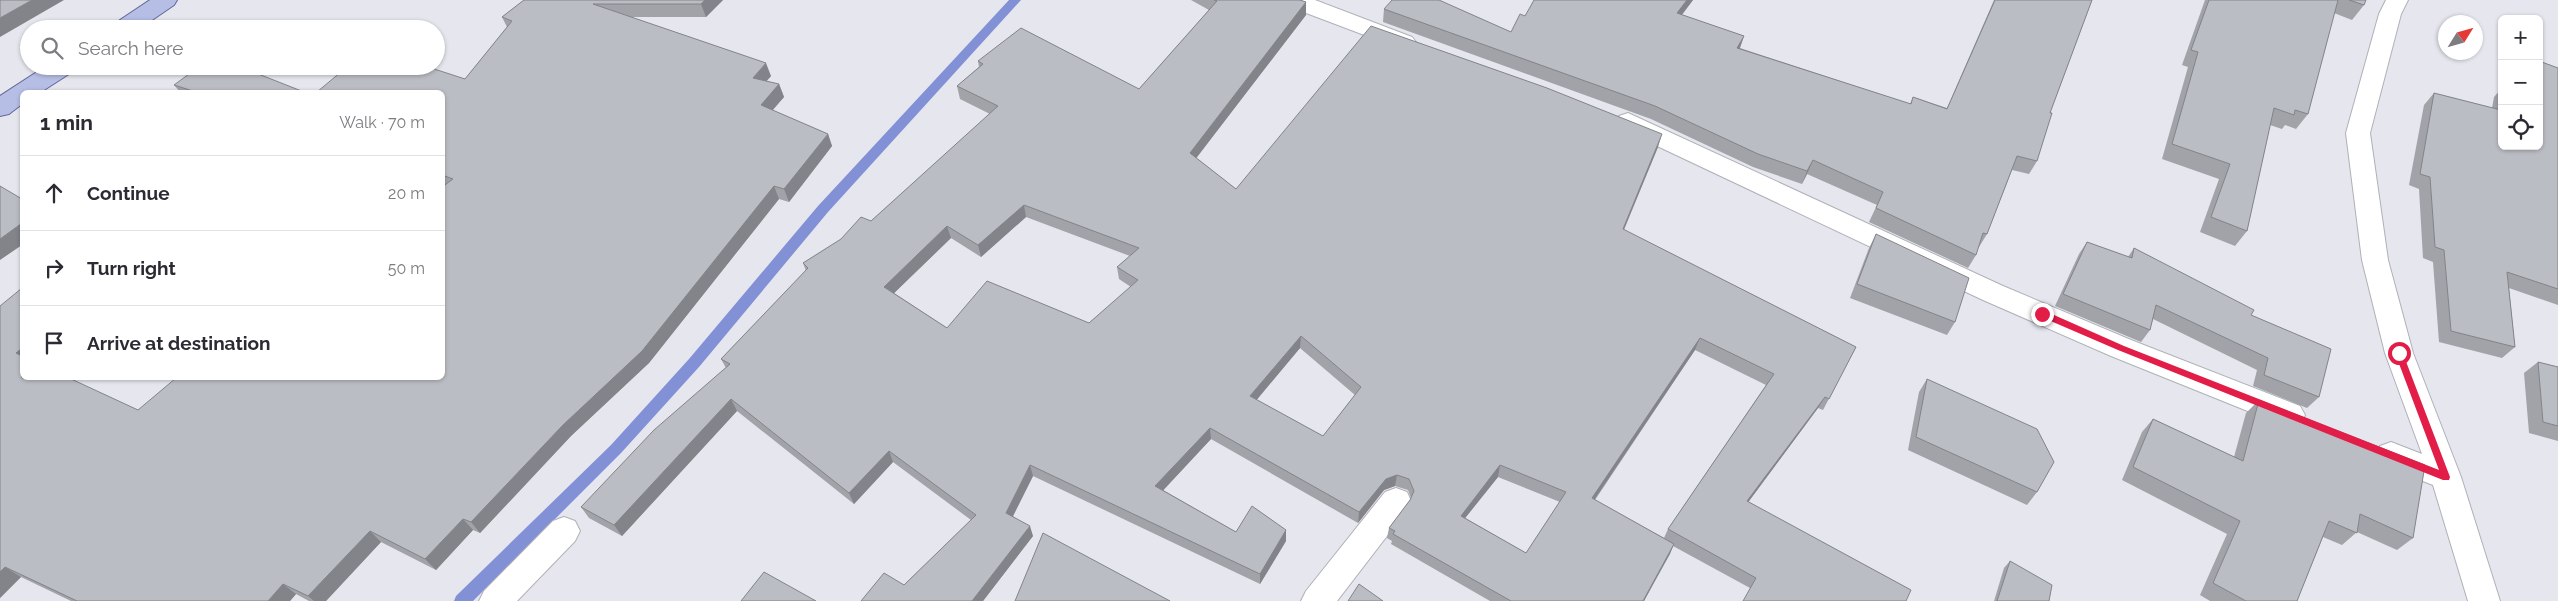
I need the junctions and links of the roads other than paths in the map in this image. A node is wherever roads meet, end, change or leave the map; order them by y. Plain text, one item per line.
1 (166, 0) edge
2 (1293, 0) edge
3 (2397, 0) edge
4 (136, 20) edge
5 (1425, 49) edge
6 (50, 75) edge
7 (28, 90) edge
8 (20, 95) edge
9 (0, 108) edge
10 (1606, 113) edge
11 (2316, 426) edge
12 (2372, 448) edge
13 (2446, 477) junction
14 (1396, 501) dead end
15 (564, 531) dead end
16 (494, 601) edge
17 (1316, 601) edge
18 (2484, 601) edge

1 - 4 main road
2 - 5 street
3 - 13 street
6 - 7 main road
8 - 9 main road
10 - 11 street
12 - 13 street
13 - 18 street
14 - 17 street
15 - 16 street

